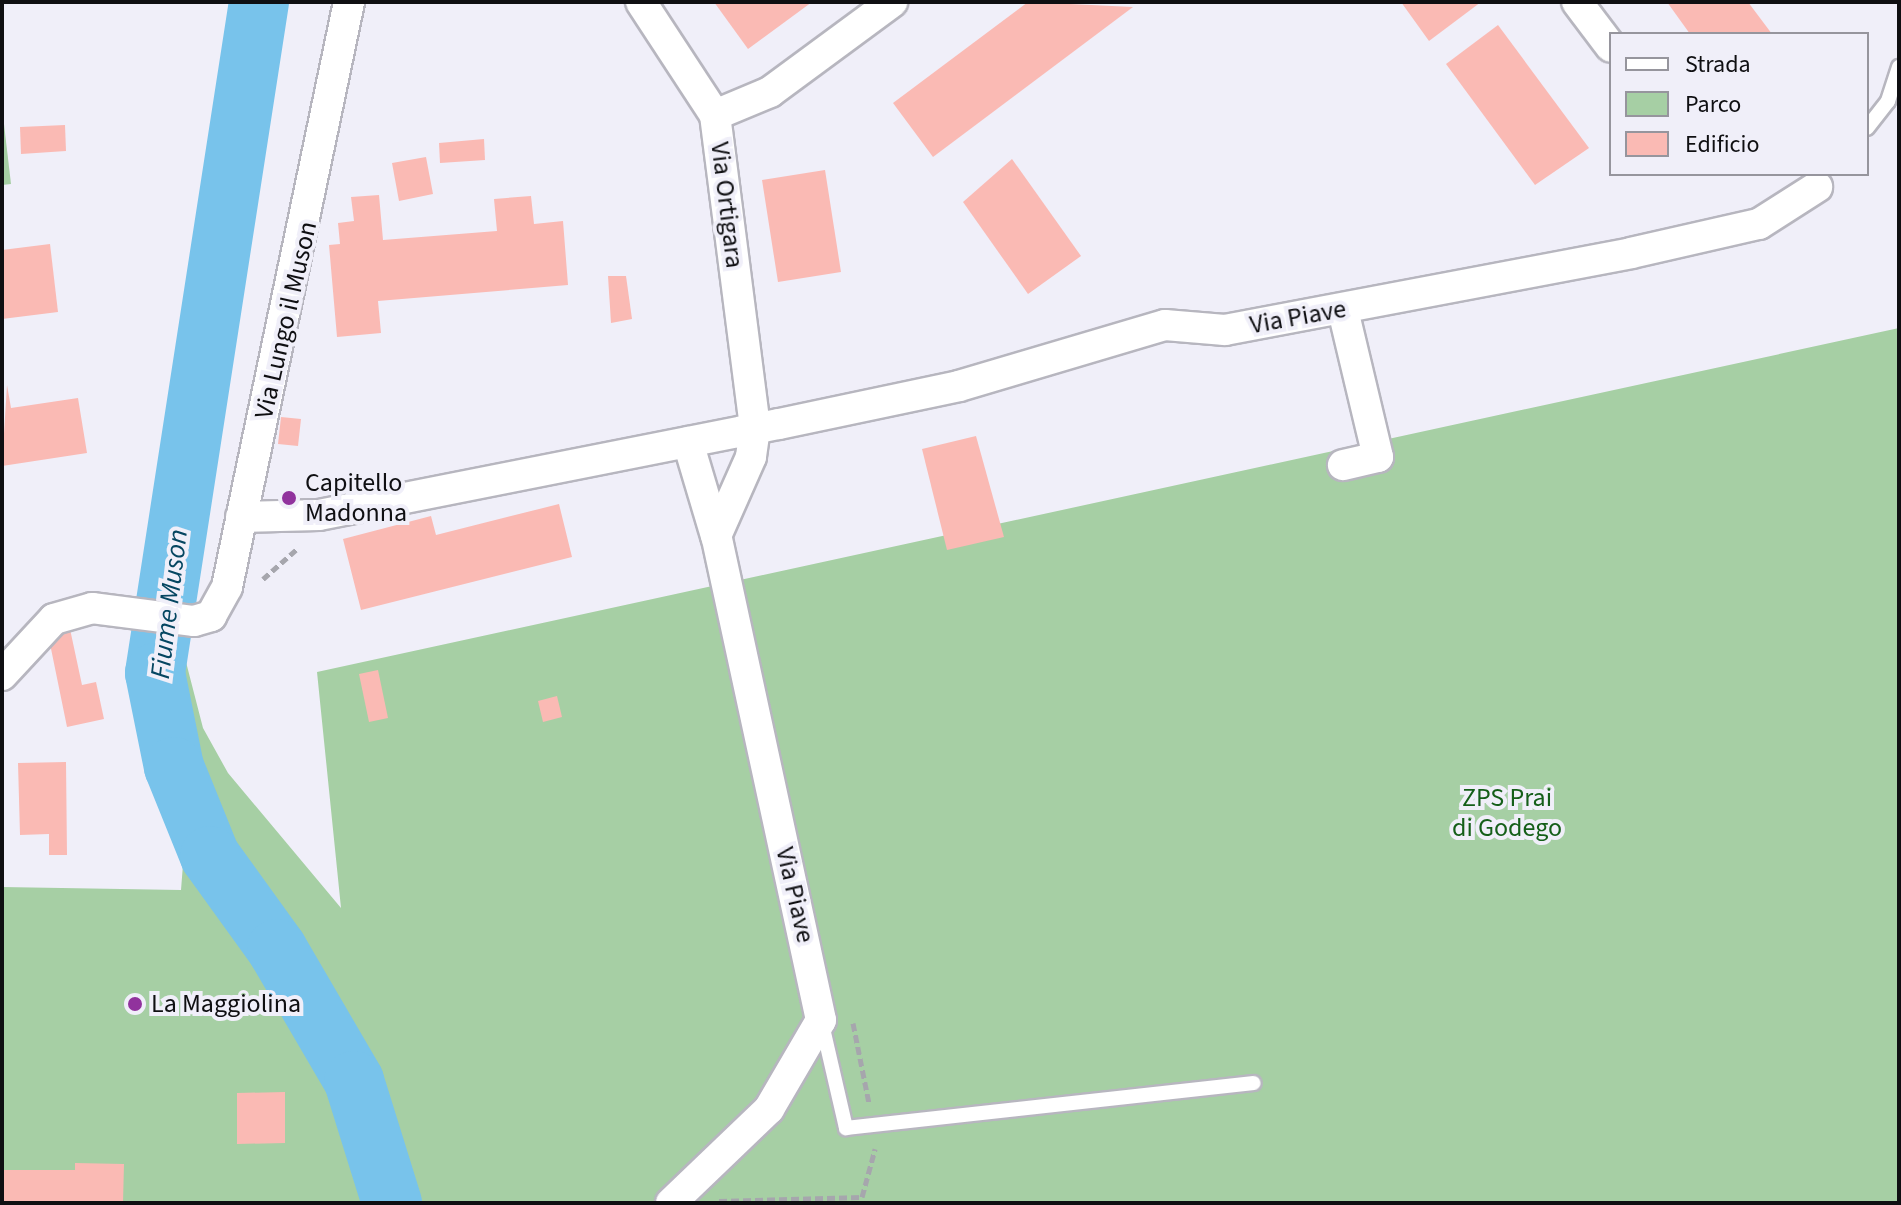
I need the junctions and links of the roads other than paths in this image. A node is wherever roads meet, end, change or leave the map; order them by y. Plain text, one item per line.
1 (349, 2) edge
2 (641, 2) edge
3 (892, 2) edge
4 (1577, 2) edge
5 (1609, 44) edge
6 (1899, 67) edge
7 (715, 115) junction
8 (1869, 125) edge
9 (1823, 181) edge
10 (1343, 310) junction
11 (755, 428) junction
12 (688, 442) junction
13 (1343, 465) dead end
14 (241, 517) junction
15 (717, 541) junction
16 (2, 675) edge
17 (821, 1020) junction
18 (1254, 1083) dead end
19 (671, 1203) edge

1 - 14 street, Via Lungo il Muson
2 - 7 street, Via Ortigara
3 - 7 street
4 - 5 street
6 - 8 lane
7 - 11 street, Via Ortigara
9 - 10 street, Via Piave
10 - 11 street, Via Piave
10 - 13 street
11 - 12 street, Via Piave
11 - 15 street
12 - 14 street, Via Piave
12 - 15 street, Via Piave
14 - 16 street, Via Lungo il Muson
15 - 17 street, Via Piave
17 - 18 lane
17 - 19 street

